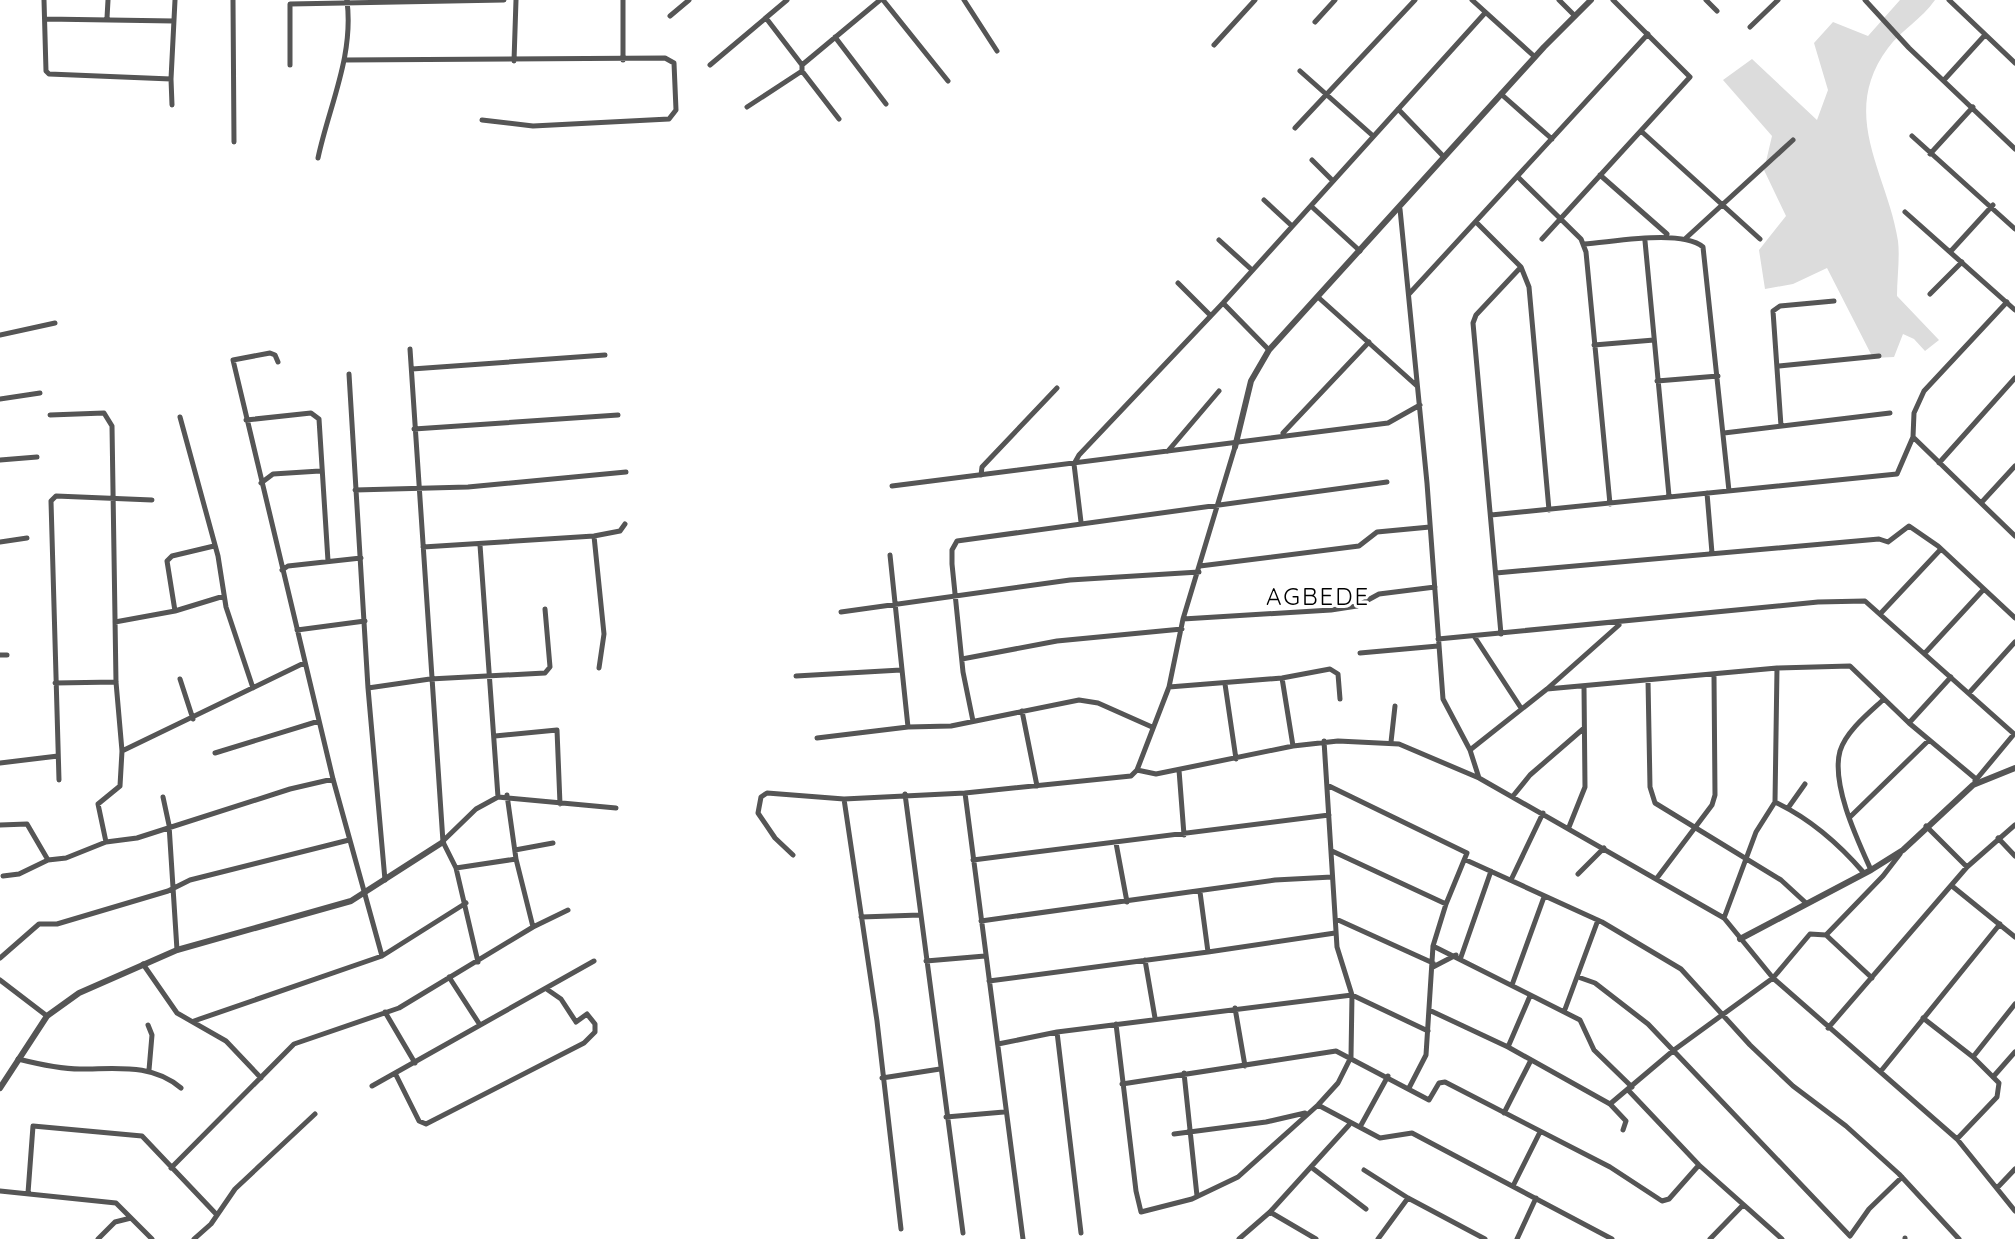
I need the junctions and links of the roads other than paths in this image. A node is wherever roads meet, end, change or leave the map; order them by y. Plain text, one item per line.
1 (44, 0) edge
2 (108, 0) edge
3 (175, 0) edge
4 (233, 0) edge
5 (504, 0) edge
6 (516, 0) edge
7 (623, 0) edge
8 (689, 0) edge
9 (787, 0) edge
10 (881, 0) edge
11 (964, 0) edge
12 (1255, 0) edge
13 (1335, 0) edge
14 (1415, 0) edge
15 (1472, 0) edge
16 (1559, 0) edge
17 (1591, 0) edge
18 (1613, 0) edge
19 (1706, 0) edge
20 (1778, 0) edge
21 (1865, 0) edge
22 (1949, 0) edge
23 (347, 1) edge
24 (291, 2) edge
25 (1717, 11) dead end
26 (1485, 13) junction
27 (670, 16) dead end
28 (1575, 16) junction
29 (766, 17) junction
30 (107, 18) junction
31 (45, 19) junction
32 (174, 21) junction
33 (1315, 22) dead end
34 (1750, 27) dead end
35 (1648, 34) junction
36 (1985, 35) junction
37 (835, 37) junction
38 (1214, 45) dead end
39 (997, 51) dead end
40 (1535, 57) junction
41 (344, 60) junction
42 (623, 60) junction
43 (514, 61) junction
44 (2015, 63) edge
45 (290, 65) dead end
46 (710, 65) dead end
47 (802, 68) junction
48 (1300, 71) dead end
49 (171, 79) junction
50 (1944, 80) junction
51 (948, 81) dead end
52 (1501, 94) junction
53 (1328, 95) junction
54 (886, 104) dead end
55 (172, 105) dead end
56 (747, 107) dead end
57 (1973, 107) junction
58 (1397, 108) junction
59 (839, 119) dead end
60 (482, 120) dead end
61 (1295, 128) dead end
62 (1641, 131) junction
63 (1372, 135) junction
64 (1912, 136) dead end
65 (1552, 139) junction
66 (1793, 140) dead end
67 (234, 142) dead end
68 (2015, 149) edge
69 (1930, 154) junction
70 (1444, 157) junction
71 (318, 158) dead end
72 (1312, 160) dead end
73 (1600, 175) junction
74 (1519, 178) junction
75 (1333, 181) junction
76 (1264, 200) dead end
77 (1721, 203) junction
78 (1993, 205) junction
79 (1311, 206) junction
80 (1400, 209) junction
81 (1905, 212) dead end
82 (1561, 218) junction
83 (1477, 223) junction
84 (1292, 226) junction
85 (2015, 229) edge
86 (1667, 235) junction
87 (1686, 238) junction
88 (1542, 239) dead end
89 (1760, 239) dead end
90 (1219, 240) dead end
91 (1645, 241) junction
92 (1584, 244) junction
93 (1951, 251) junction
94 (1361, 252) junction
95 (1962, 262) junction
96 (1521, 267) junction
97 (1252, 270) junction
98 (1178, 283) dead end
99 (1409, 294) junction
100 (1930, 294) dead end
101 (1319, 298) junction
102 (1834, 301) dead end
103 (2007, 302) junction
104 (1223, 303) junction
105 (2015, 310) edge
106 (1210, 315) junction
107 (55, 323) dead end
108 (0, 335) edge
109 (1654, 340) junction
110 (1369, 342) junction
111 (1594, 345) junction
112 (410, 349) dead end
113 (1269, 350) junction
114 (605, 355) dead end
115 (1879, 356) dead end
116 (278, 362) dead end
117 (1779, 366) junction
118 (412, 369) junction
119 (349, 374) dead end
120 (1718, 376) junction
121 (2015, 378) edge
122 (1657, 381) junction
123 (1418, 386) junction
124 (1057, 388) dead end
125 (1219, 391) dead end
126 (40, 393) dead end
127 (0, 399) edge
128 (1420, 405) junction
129 (1890, 413) dead end
130 (50, 415) dead end
131 (618, 415) dead end
132 (180, 417) dead end
133 (246, 420) junction
134 (1781, 426) junction
135 (414, 429) junction
136 (1724, 433) junction
137 (1282, 434) junction
138 (1913, 437) junction
139 (1235, 445) junction
140 (1168, 451) junction
141 (37, 457) dead end
142 (0, 460) edge
143 (1939, 463) junction
144 (1074, 464) junction
145 (2015, 466) edge
146 (320, 471) junction
147 (626, 472) dead end
148 (981, 475) junction
149 (1387, 482) dead end
150 (261, 484) junction
151 (892, 486) dead end
152 (417, 489) junction
153 (355, 490) junction
154 (1729, 491) junction
155 (1707, 493) junction
156 (1669, 496) junction
157 (112, 499) junction
158 (152, 500) dead end
159 (1981, 503) junction
160 (1219, 504) junction
161 (1610, 504) junction
162 (1549, 510) junction
163 (1491, 515) junction
164 (1081, 522) junction
165 (625, 524) dead end
166 (1430, 527) junction
167 (594, 536) junction
168 (2015, 536) edge
169 (27, 538) dead end
170 (0, 542) edge
171 (480, 545) junction
172 (214, 546) junction
173 (423, 547) junction
174 (1941, 549) junction
175 (1712, 553) junction
176 (890, 555) dead end
177 (361, 558) junction
178 (328, 561) junction
179 (1200, 569) junction
180 (282, 570) junction
181 (1496, 573) junction
182 (1435, 587) junction
183 (1984, 589) junction
184 (224, 596) junction
185 (956, 597) junction
186 (2015, 604) edge
187 (895, 606) junction
188 (545, 609) dead end
189 (175, 611) junction
190 (841, 612) dead end
191 (2008, 612) junction
192 (1881, 613) junction
193 (2015, 618) edge
194 (1183, 619) junction
195 (365, 621) junction
196 (115, 622) junction
197 (1621, 623) junction
198 (1182, 629) junction
199 (297, 630) junction
200 (1501, 634) junction
201 (1474, 636) junction
202 (2015, 642) edge
203 (1438, 643) junction
204 (1360, 653) dead end
205 (1925, 653) junction
206 (962, 659) junction
207 (304, 663) junction
208 (599, 668) dead end
209 (1777, 668) junction
210 (901, 670) junction
211 (488, 675) junction
212 (796, 676) dead end
213 (1714, 676) junction
214 (1951, 677) junction
215 (1282, 678) junction
216 (180, 679) dead end
217 (430, 679) junction
218 (1648, 680) junction
219 (116, 682) junction
220 (55, 683) junction
221 (1225, 684) junction
222 (1169, 687) junction
223 (1584, 687) junction
224 (253, 688) junction
225 (368, 688) junction
226 (1547, 689) junction
227 (1969, 693) junction
228 (1340, 699) dead end
229 (1884, 699) junction
230 (1395, 706) dead end
231 (1521, 708) junction
232 (1022, 711) junction
233 (193, 719) junction
234 (319, 721) junction
235 (973, 721) junction
236 (1909, 723) junction
237 (908, 727) junction
238 (1152, 727) junction
239 (1584, 728) junction
240 (2014, 733) edge
241 (495, 736) junction
242 (817, 738) dead end
243 (1929, 740) junction
244 (1324, 741) junction
245 (1391, 742) junction
246 (1293, 746) junction
247 (1470, 750) junction
248 (122, 751) junction
249 (215, 753) dead end
250 (58, 756) junction
251 (1236, 759) junction
252 (0, 763) edge
253 (2015, 768) edge
254 (1137, 770) junction
255 (1179, 770) junction
256 (1479, 778) junction
257 (333, 779) junction
258 (59, 780) dead end
259 (1974, 782) junction
260 (1805, 784) dead end
261 (1327, 785) junction
262 (1037, 786) junction
263 (965, 793) junction
264 (905, 794) junction
265 (507, 795) junction
266 (1513, 796) junction
267 (163, 797) dead end
268 (498, 797) junction
269 (844, 799) junction
270 (1775, 802) junction
271 (560, 804) junction
272 (616, 808) dead end
273 (1788, 808) junction
274 (1543, 813) junction
275 (1329, 815) junction
276 (1850, 818) junction
277 (0, 825) edge
278 (169, 825) junction
279 (2015, 825) edge
280 (1926, 826) junction
281 (1569, 827) junction
282 (1693, 829) junction
283 (1184, 835) junction
284 (1998, 838) junction
285 (349, 840) junction
286 (106, 842) junction
287 (443, 842) junction
288 (553, 843) dead end
289 (1116, 843) junction
290 (1604, 848) junction
291 (515, 850) junction
292 (1903, 850) junction
293 (1332, 851) junction
294 (793, 855) dead end
295 (2015, 856) edge
296 (516, 859) junction
297 (48, 860) junction
298 (973, 860) junction
299 (1466, 860) junction
300 (1747, 860) junction
301 (1967, 867) junction
302 (456, 868) junction
303 (1491, 871) junction
304 (1867, 871) junction
305 (1578, 874) dead end
306 (3, 876) dead end
307 (1332, 877) junction
308 (1657, 878) junction
309 (1511, 880) junction
310 (385, 881) junction
311 (1952, 886) junction
312 (171, 890) junction
313 (1200, 892) junction
314 (366, 893) junction
315 (1544, 897) junction
316 (1127, 902) junction
317 (466, 903) junction
318 (1806, 903) junction
319 (1446, 904) junction
320 (568, 910) dead end
321 (920, 915) junction
322 (861, 917) junction
323 (1724, 918) junction
324 (1336, 919) junction
325 (1598, 920) junction
326 (981, 921) junction
327 (2000, 924) junction
328 (533, 927) junction
329 (1335, 933) junction
330 (1826, 935) junction
331 (2015, 937) edge
332 (1740, 939) junction
333 (1433, 946) junction
334 (177, 950) junction
335 (1208, 952) junction
336 (382, 956) junction
337 (985, 956) junction
338 (1458, 956) junction
339 (0, 958) edge
340 (1145, 960) junction
341 (594, 961) dead end
342 (478, 962) junction
343 (926, 962) junction
344 (143, 964) junction
345 (1433, 965) junction
346 (449, 977) junction
347 (1578, 977) junction
348 (1773, 978) junction
349 (1872, 978) junction
350 (0, 980) edge
351 (989, 981) junction
352 (1512, 985) junction
353 (548, 990) junction
354 (1352, 995) junction
355 (1530, 996) junction
356 (2015, 1004) edge
357 (1235, 1008) junction
358 (1429, 1010) junction
359 (385, 1012) junction
360 (1564, 1012) junction
361 (1726, 1014) junction
362 (47, 1016) junction
363 (1155, 1018) junction
364 (1923, 1018) junction
365 (194, 1021) junction
366 (1116, 1024) junction
367 (148, 1025) dead end
368 (480, 1025) junction
369 (1828, 1028) junction
370 (1428, 1031) junction
371 (1057, 1032) junction
372 (998, 1044) junction
373 (1508, 1047) junction
374 (1674, 1050) junction
375 (2015, 1052) edge
376 (1351, 1057) junction
377 (1973, 1057) junction
378 (17, 1058) junction
379 (1530, 1062) junction
380 (415, 1063) junction
381 (1245, 1066) junction
382 (940, 1069) junction
383 (149, 1070) junction
384 (1881, 1071) junction
385 (1184, 1073) junction
386 (396, 1075) junction
387 (1388, 1076) junction
388 (1993, 1077) junction
389 (261, 1078) junction
390 (882, 1078) junction
391 (1122, 1084) junction
392 (372, 1086) dead end
393 (0, 1088) edge
394 (181, 1088) dead end
395 (1409, 1088) junction
396 (1630, 1089) junction
397 (1610, 1104) junction
398 (1318, 1105) junction
399 (1004, 1112) junction
400 (1306, 1113) junction
401 (1504, 1113) junction
402 (315, 1114) dead end
403 (946, 1117) junction
404 (1349, 1125) junction
405 (1360, 1127) junction
406 (1623, 1130) dead end
407 (1190, 1131) junction
408 (1174, 1134) dead end
409 (1539, 1134) junction
410 (1957, 1139) junction
411 (1699, 1165) junction
412 (1311, 1167) junction
413 (171, 1168) junction
414 (2015, 1169) edge
415 (1364, 1170) dead end
416 (1902, 1177) junction
417 (1513, 1186) junction
418 (1997, 1188) junction
419 (0, 1191) edge
420 (28, 1193) junction
421 (1197, 1196) junction
422 (1408, 1198) junction
423 (1536, 1198) junction
424 (1743, 1205) junction
425 (122, 1208) junction
426 (1366, 1209) dead end
427 (2015, 1211) edge
428 (1270, 1212) junction
429 (217, 1215) junction
430 (132, 1218) junction
431 (115, 1222) junction
432 (901, 1229) dead end
433 (963, 1233) dead end
434 (1081, 1233) dead end
435 (1848, 1237) edge
436 (98, 1239) edge
437 (152, 1239) edge
438 (194, 1239) edge
439 (1023, 1239) edge
440 (1239, 1239) edge
441 (1316, 1239) edge
442 (1378, 1239) edge
443 (1485, 1239) edge
444 (1517, 1239) edge
445 (1612, 1239) edge
446 (1710, 1239) edge
447 (1782, 1239) edge
448 (1959, 1239) edge

1 - 31 street
2 - 30 street
3 - 32 street
4 - 67 street
5 - 23 street
6 - 43 street
7 - 42 street
8 - 27 street
9 - 29 street
10 - 37 street
10 - 51 street
11 - 39 street
12 - 38 street
13 - 33 street
14 - 53 street
15 - 26 street
16 - 28 street
17 - 28 street
18 - 35 street
19 - 25 street
20 - 34 street
21 - 50 street
22 - 36 street
23 - 24 street
23 - 41 street
24 - 45 street
26 - 40 street
26 - 58 street
28 - 40 street
29 - 46 street
29 - 47 street
30 - 31 street
30 - 32 street
31 - 49 street
32 - 49 street
35 - 62 street
35 - 65 street
36 - 44 street
36 - 50 street
37 - 47 street
37 - 54 street
40 - 52 street
41 - 43 street
41 - 71 street
42 - 43 street
42 - 60 street
47 - 56 street
47 - 59 street
48 - 53 street
49 - 55 street
50 - 57 street
52 - 65 street
52 - 70 street
53 - 61 street
53 - 63 street
57 - 68 street
57 - 69 street
58 - 63 street
58 - 70 street
62 - 73 street
62 - 77 street
63 - 75 street
64 - 69 street
65 - 74 street
66 - 77 street
69 - 78 street
70 - 80 street
72 - 75 street
73 - 82 street
73 - 86 street
74 - 82 street
74 - 83 street
75 - 79 street
76 - 84 street
77 - 87 street
77 - 89 street
78 - 85 street
78 - 93 street
79 - 84 street
79 - 94 street
80 - 94 street
80 - 99 street
81 - 93 street
82 - 88 street
82 - 92 street
83 - 96 street
83 - 99 street
84 - 97 street
86 - 87 street
86 - 91 street
87 - 120 street
90 - 97 street
91 - 92 street
91 - 109 street
92 - 111 street
93 - 95 street
94 - 101 street
95 - 100 street
95 - 103 street
96 - 162 street
96 - 163 street
97 - 104 street
98 - 106 street
99 - 123 street
101 - 110 street
101 - 113 street
102 - 117 street
103 - 105 street
103 - 138 street
104 - 106 street
104 - 113 street
106 - 144 street
107 - 108 street
109 - 111 street
109 - 122 street
110 - 123 street
110 - 137 street
111 - 161 street
112 - 118 street
113 - 139 street
114 - 118 street
115 - 117 street
116 - 133 street
117 - 134 street
118 - 135 street
119 - 153 street
120 - 122 street
120 - 136 street
121 - 143 street
122 - 156 street
123 - 128 street
124 - 148 street
125 - 140 street
126 - 127 street
128 - 137 street
128 - 166 street
129 - 134 street
130 - 157 street
131 - 135 street
132 - 172 street
133 - 146 street
133 - 150 street
134 - 136 street
135 - 152 street
136 - 154 street
137 - 139 street
138 - 143 street
138 - 154 street
139 - 140 street
139 - 160 street
140 - 144 street
141 - 142 street
143 - 159 street
144 - 148 street
144 - 164 street
145 - 159 street
146 - 150 street
146 - 178 street
147 - 152 street
148 - 151 street
149 - 160 street
150 - 180 street
152 - 153 street
152 - 173 street
153 - 177 street
154 - 155 street
155 - 156 street
155 - 175 street
156 - 161 street
157 - 158 street
157 - 196 street
157 - 220 street
159 - 168 street
160 - 164 street
160 - 179 street
161 - 162 street
162 - 163 street
163 - 181 street
164 - 185 street
165 - 167 street
166 - 179 street
166 - 182 street
167 - 171 street
167 - 208 street
169 - 170 street
171 - 173 street
171 - 211 street
172 - 184 street
172 - 189 street
173 - 217 street
174 - 175 street
174 - 183 street
174 - 192 street
175 - 181 street
176 - 187 street
177 - 178 street
177 - 195 street
178 - 180 street
179 - 185 street
179 - 194 street
180 - 199 street
181 - 200 street
182 - 194 street
182 - 203 street
183 - 191 street
183 - 205 street
184 - 189 street
184 - 224 street
185 - 187 street
185 - 206 street
186 - 191 street
187 - 190 street
187 - 210 street
188 - 211 street
189 - 196 street
191 - 193 street
192 - 197 street
192 - 205 street
194 - 198 street
195 - 199 street
195 - 225 street
196 - 219 street
197 - 200 street
197 - 226 street
198 - 206 street
198 - 222 street
199 - 207 street
200 - 201 street
201 - 203 street
201 - 231 street
202 - 227 street
203 - 204 street
203 - 247 street
205 - 214 street
206 - 235 street
207 - 224 street
207 - 234 street
209 - 213 street
209 - 229 street
209 - 270 street
210 - 212 street
210 - 237 street
211 - 217 street
211 - 241 street
213 - 218 street
213 - 282 street
214 - 227 street
214 - 236 street
215 - 221 street
215 - 228 street
215 - 246 street
216 - 233 street
217 - 225 street
217 - 287 street
218 - 223 street
218 - 282 street
219 - 220 street
219 - 248 street
220 - 250 street
221 - 222 street
221 - 251 street
222 - 238 street
223 - 226 street
223 - 239 street
224 - 233 street
225 - 310 street
226 - 231 street
227 - 240 street
229 - 236 street
229 - 276 street
230 - 245 street
231 - 247 street
232 - 235 street
232 - 238 street
232 - 262 street
233 - 248 street
234 - 249 street
234 - 257 street
235 - 237 street
236 - 243 street
237 - 242 street
238 - 254 street
239 - 266 street
239 - 281 street
240 - 259 street
241 - 268 street
241 - 271 street
243 - 259 street
243 - 276 street
244 - 245 street
244 - 246 street
244 - 261 street
245 - 256 street
246 - 251 street
247 - 256 street
248 - 286 street
250 - 252 street
250 - 258 street
251 - 255 street
253 - 259 street
254 - 255 street
254 - 262 street
255 - 283 street
256 - 266 street
257 - 278 street
257 - 285 street
259 - 280 street
260 - 273 street
261 - 275 street
261 - 299 street
262 - 263 street
263 - 264 street
263 - 298 street
264 - 269 street
264 - 321 street
265 - 268 street
265 - 271 street
265 - 291 street
266 - 274 street
267 - 278 street
268 - 287 street
269 - 294 street
269 - 322 street
270 - 273 street
270 - 300 street
271 - 272 street
273 - 304 street
274 - 281 street
274 - 309 street
275 - 283 street
275 - 293 street
276 - 304 street
277 - 297 street
278 - 286 street
278 - 312 street
279 - 284 street
280 - 292 street
280 - 301 street
281 - 290 street
282 - 300 street
282 - 308 street
283 - 289 street
284 - 295 street
284 - 301 street
285 - 312 street
285 - 314 street
286 - 297 street
287 - 302 street
287 - 310 street
288 - 291 street
289 - 298 street
289 - 316 street
290 - 305 street
290 - 308 street
291 - 296 street
292 - 304 street
292 - 330 street
293 - 307 street
293 - 319 street
296 - 302 street
296 - 328 street
297 - 306 street
298 - 326 street
299 - 303 street
299 - 319 street
300 - 318 street
300 - 323 street
301 - 311 street
302 - 317 street
303 - 309 street
303 - 338 street
304 - 318 street
307 - 313 street
307 - 324 street
308 - 323 street
309 - 315 street
310 - 314 street
311 - 327 street
311 - 349 street
312 - 334 street
312 - 339 street
313 - 316 street
313 - 335 street
314 - 334 street
314 - 336 street
315 - 325 street
315 - 352 street
316 - 326 street
317 - 336 street
317 - 342 street
318 - 332 street
319 - 333 street
320 - 328 street
321 - 322 street
321 - 343 street
322 - 390 street
323 - 332 street
324 - 329 street
324 - 345 street
325 - 347 street
325 - 361 street
326 - 337 street
327 - 331 street
327 - 364 street
328 - 342 street
329 - 335 street
329 - 354 street
330 - 348 street
330 - 349 street
332 - 348 street
333 - 338 street
333 - 345 street
334 - 344 street
335 - 340 street
336 - 365 street
337 - 343 street
337 - 351 street
338 - 345 street
338 - 352 street
340 - 351 street
340 - 363 street
341 - 353 street
342 - 346 street
343 - 382 street
344 - 362 street
344 - 365 street
345 - 358 street
346 - 359 street
346 - 368 street
347 - 360 street
347 - 374 street
348 - 361 street
348 - 369 street
349 - 369 street
350 - 362 street
351 - 372 street
352 - 355 street
353 - 368 street
353 - 386 street
354 - 357 street
354 - 370 street
354 - 376 street
355 - 360 street
355 - 373 street
356 - 377 street
357 - 363 street
357 - 381 street
358 - 370 street
358 - 373 street
359 - 380 street
359 - 389 street
360 - 396 street
361 - 374 street
361 - 416 street
362 - 378 street
363 - 366 street
364 - 377 street
364 - 384 street
365 - 389 street
366 - 371 street
366 - 391 street
367 - 383 street
368 - 380 street
369 - 384 street
370 - 395 street
371 - 372 street
371 - 434 street
372 - 399 street
373 - 379 street
374 - 396 street
374 - 435 street
375 - 388 street
376 - 381 street
376 - 387 street
376 - 398 street
377 - 388 street
378 - 383 street
378 - 393 street
379 - 397 street
379 - 401 street
380 - 386 street
381 - 385 street
382 - 390 street
382 - 403 street
383 - 394 street
384 - 410 street
385 - 391 street
385 - 407 street
386 - 392 street
387 - 395 street
387 - 405 street
388 - 410 street
389 - 413 street
390 - 432 street
391 - 421 street
395 - 401 street
396 - 397 street
396 - 411 street
397 - 406 street
398 - 400 street
398 - 404 street
399 - 403 street
399 - 439 street
400 - 407 street
400 - 421 street
401 - 409 street
402 - 429 street
403 - 433 street
404 - 405 street
404 - 412 street
405 - 417 street
407 - 408 street
407 - 421 street
409 - 411 street
409 - 417 street
410 - 418 street
411 - 424 street
412 - 426 street
412 - 428 street
413 - 420 street
413 - 429 street
414 - 418 street
415 - 422 street
416 - 435 street
416 - 448 street
417 - 423 street
418 - 427 street
419 - 420 street
420 - 425 street
422 - 442 street
422 - 443 street
423 - 444 street
423 - 445 street
424 - 446 street
424 - 447 street
425 - 430 street
425 - 431 street
428 - 440 street
428 - 441 street
429 - 438 street
430 - 431 street
430 - 437 street
431 - 436 street

